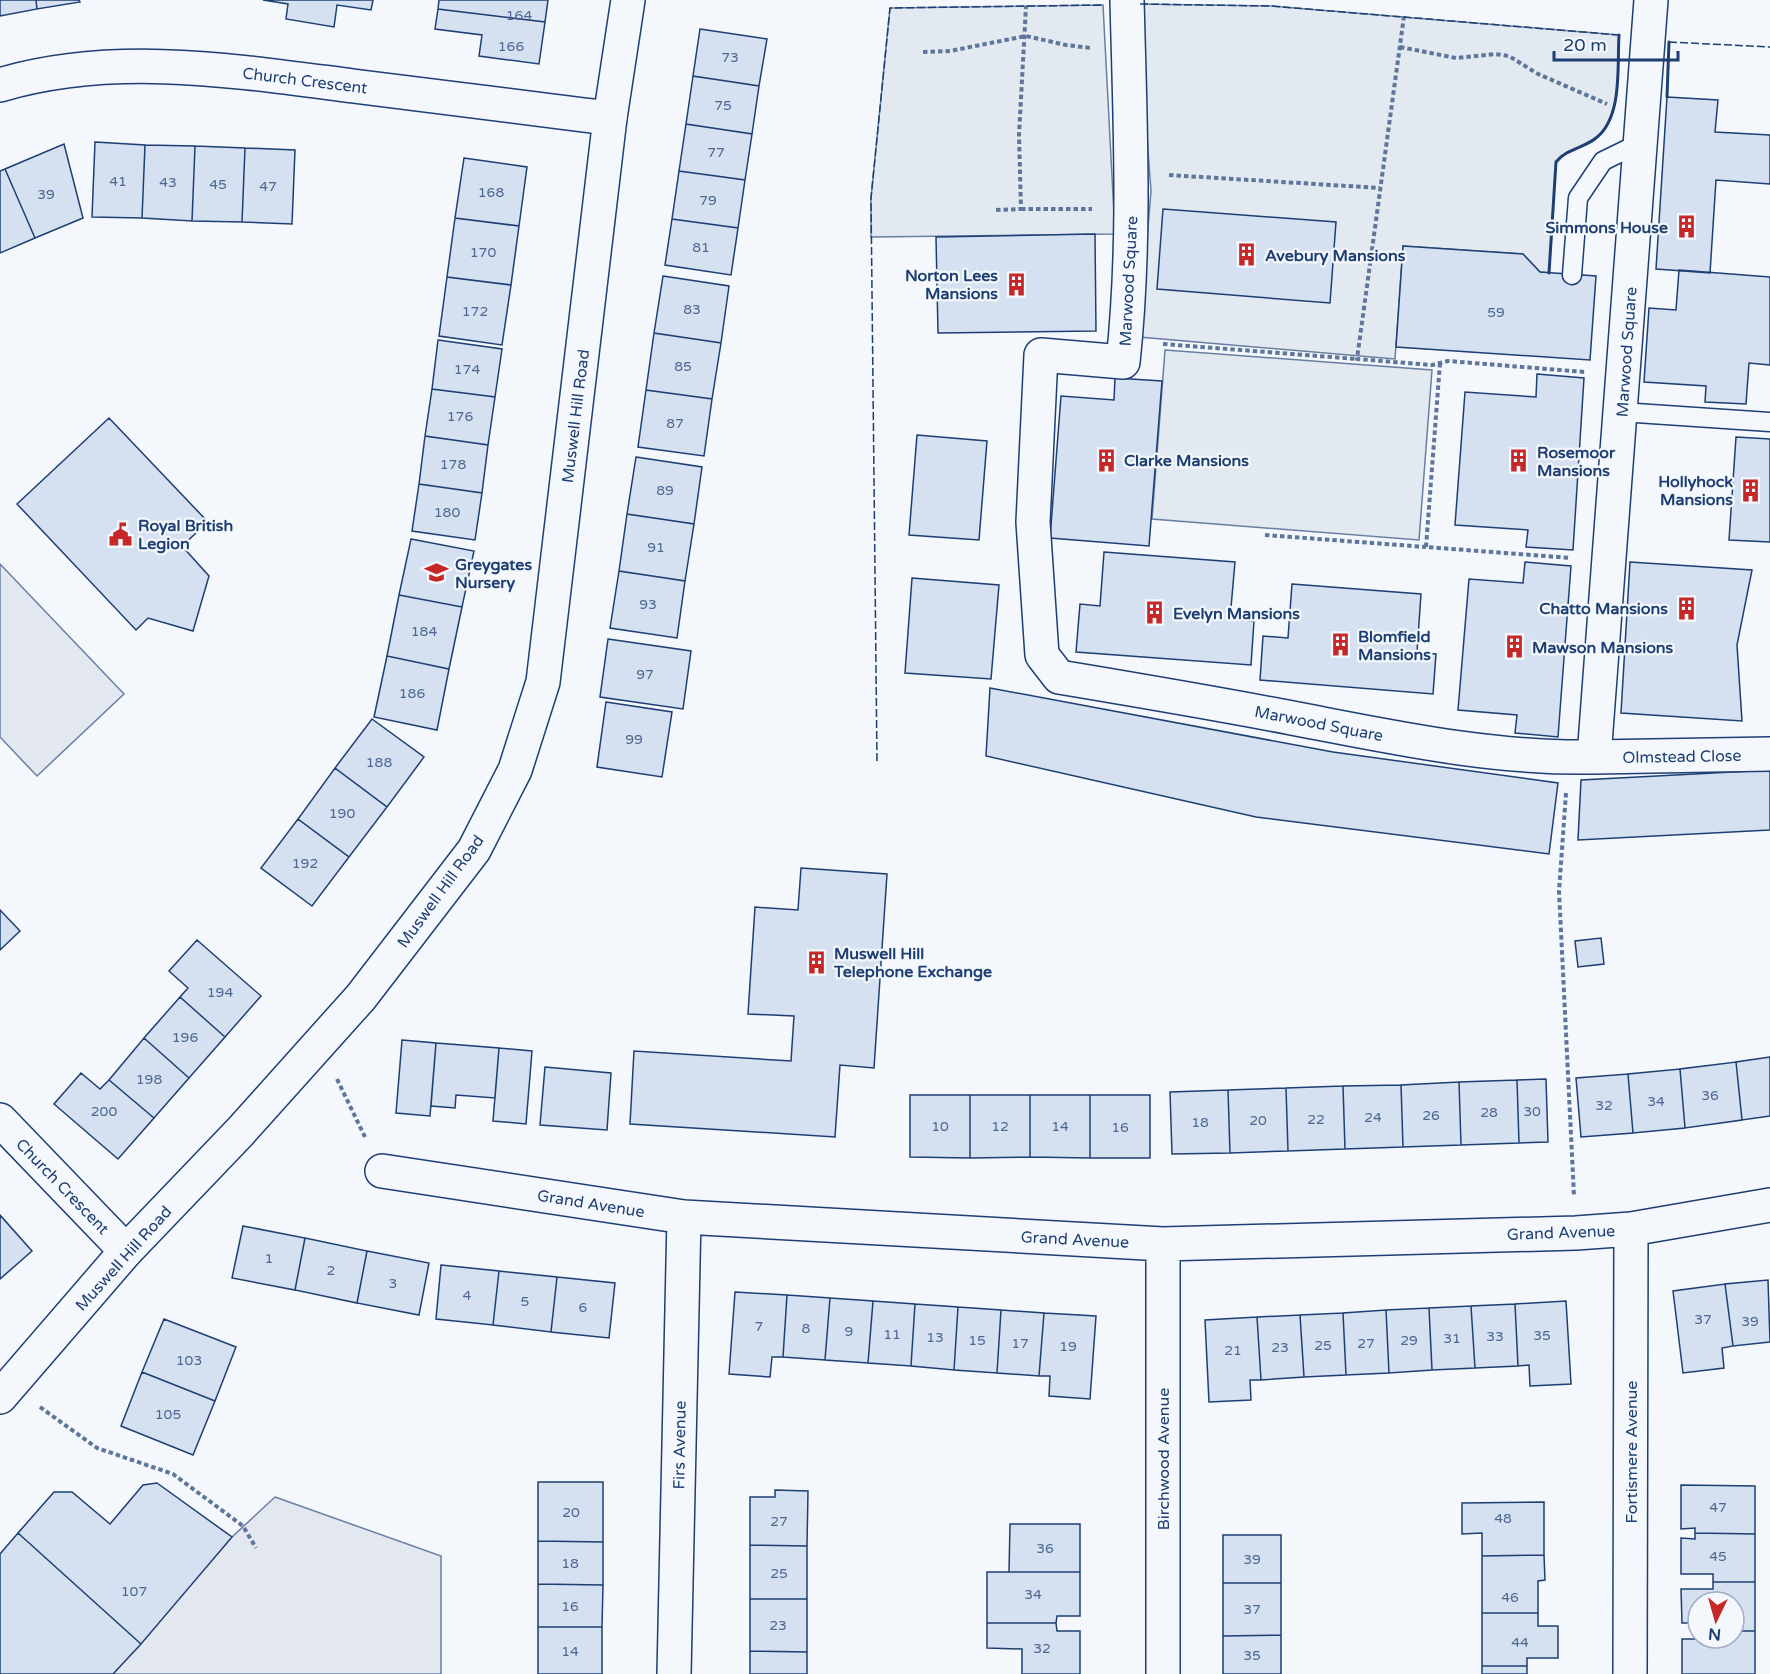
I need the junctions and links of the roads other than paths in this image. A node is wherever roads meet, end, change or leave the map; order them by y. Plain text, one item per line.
1 (628, 0) edge
2 (1127, 0) edge
3 (1651, 0) edge
4 (0, 85) edge
5 (610, 118) junction
6 (1640, 143) junction
7 (1572, 275) dead end
8 (1621, 412) junction
9 (1770, 422) edge
10 (1770, 754) edge
11 (1580, 757) junction
12 (0, 1120) edge
13 (382, 1171) road end
14 (1770, 1205) edge
15 (684, 1217) junction
16 (1631, 1229) junction
17 (1163, 1244) junction
18 (126, 1251) junction
19 (5, 1392) edge
20 (674, 1674) edge
21 (1163, 1674) edge
22 (1630, 1674) edge

1 - 5 street, Muswell Hill Road
2 - 11 street, Marwood Square
3 - 6 street, Marwood Square
4 - 5 street, Church Crescent
5 - 18 street, Muswell Hill Road
6 - 7 lane
6 - 8 street, Marwood Square
8 - 9 lane
8 - 11 street, Marwood Square
10 - 11 street, Olmstead Close
12 - 18 street, Church Crescent
13 - 15 street, Grand Avenue
14 - 16 street, Grand Avenue
15 - 17 street, Grand Avenue
15 - 20 street, Firs Avenue
16 - 17 street, Grand Avenue
16 - 22 street, Fortismere Avenue
17 - 21 street, Birchwood Avenue
18 - 19 street, Muswell Hill Road

